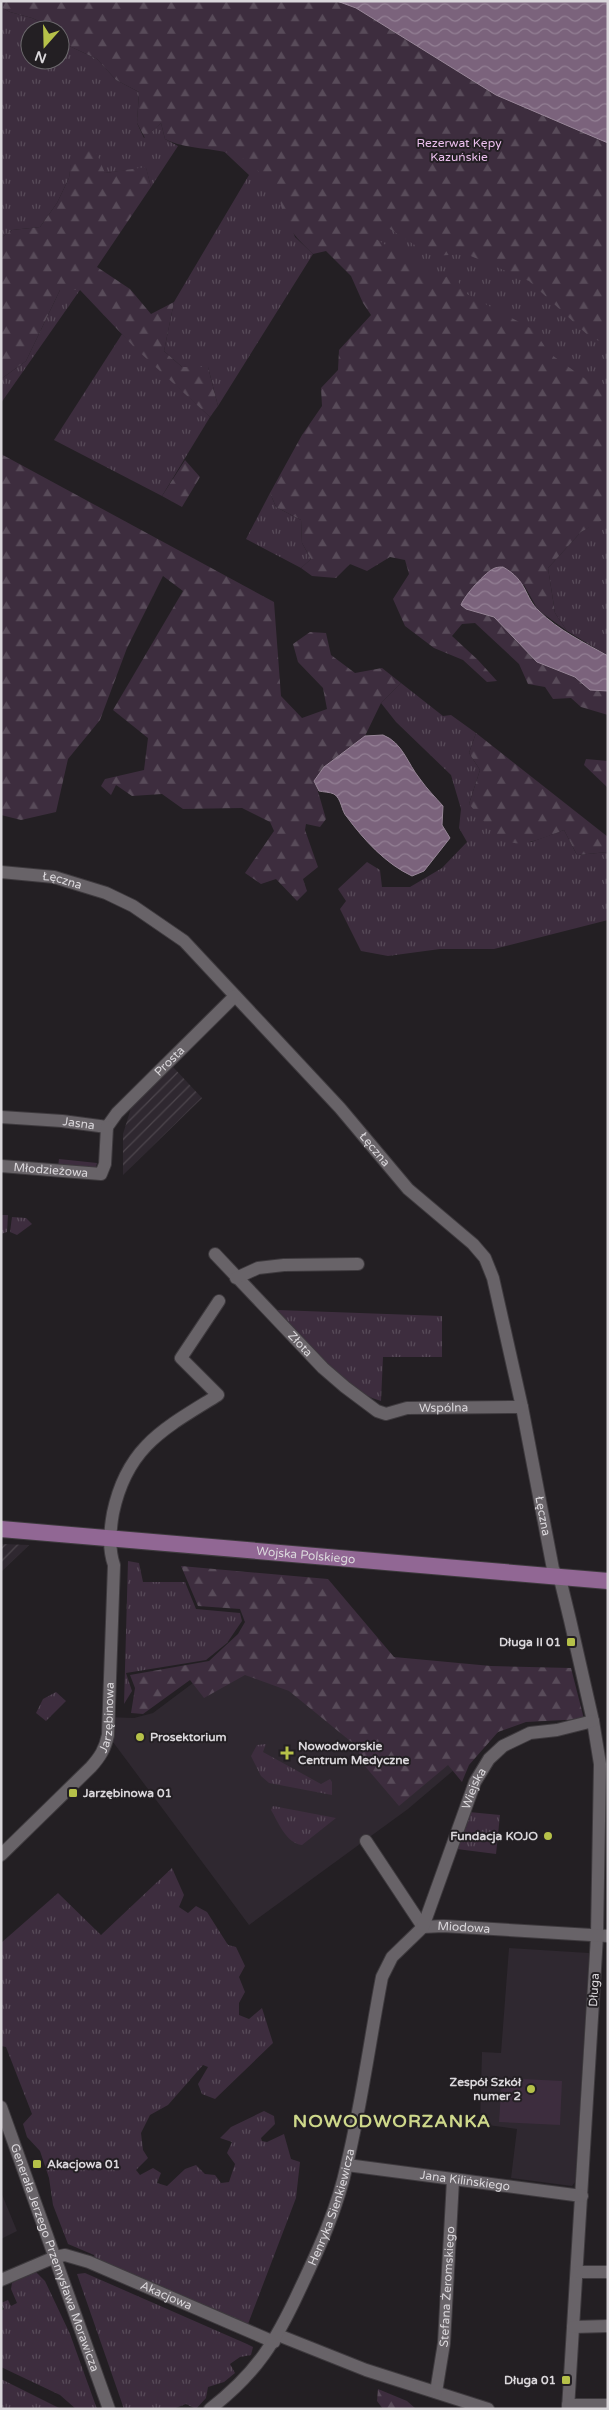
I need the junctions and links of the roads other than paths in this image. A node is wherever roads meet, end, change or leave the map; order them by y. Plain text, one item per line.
1 (1, 872) edge
2 (235, 996) junction
3 (1, 1117) edge
4 (107, 1127) junction
5 (1, 1166) edge
6 (101, 1174) joint
7 (215, 1254) dead end
8 (358, 1264) dead end
9 (236, 1278) junction
10 (219, 1301) dead end
11 (368, 1405) joint
12 (522, 1407) junction
13 (3, 1529) edge
14 (110, 1539) junction
15 (557, 1576) junction
16 (608, 1581) edge
17 (593, 1721) junction
18 (366, 1841) dead end
19 (1, 1856) edge
20 (423, 1927) junction
21 (602, 1936) edge
22 (1, 2107) edge
23 (347, 2165) junction
24 (453, 2180) junction
25 (582, 2196) junction
26 (55, 2257) junction
27 (577, 2272) junction
28 (608, 2272) edge
29 (1, 2280) edge
30 (608, 2326) edge
31 (573, 2327) junction
32 (276, 2339) junction
33 (436, 2392) junction
34 (608, 2405) edge
35 (568, 2407) edge
36 (109, 2409) edge
37 (210, 2409) edge
38 (488, 2409) edge

1 - 2 street, Łęczna
2 - 4 street, Prosta
2 - 12 street, Łęczna
3 - 4 street, Jasna
4 - 6 street, Jasna
5 - 6 street, Młodzieżowa
7 - 9 street, Złota
8 - 9 street
9 - 11 street, Złota
10 - 14 street, Jarzębinowa
11 - 12 street, Wspólna
12 - 15 street, Łęczna
13 - 14 main road, Wojska Polskiego
14 - 15 main road, Wojska Polskiego
14 - 19 street, Jarzębinowa
15 - 16 main road, Wojska Polskiego
15 - 17 street, Długa
17 - 20 street, Wiejska
17 - 21 street, Długa
18 - 20 street, Miodowa
20 - 21 street, Miodowa
20 - 23 street, Henryka Sienkiewicza
21 - 25 street, Długa
22 - 26 street, Generała Jerzego Przemysława Morawicza
23 - 24 street, Jana Kilińskiego
23 - 32 street, Henryka Sienkiewicza
24 - 25 street, Jana Kilińskiego
24 - 33 street, Stefana Żeromskiego
25 - 27 street, Długa
26 - 29 street
26 - 32 street, Akacjowa
26 - 36 street, Generała Jerzego Przemysława Morawicza
27 - 28 street
27 - 31 street, Długa
30 - 31 street
31 - 35 street, Długa
32 - 33 street, Akacjowa
32 - 37 street, Henryka Sienkiewicza
33 - 38 street, Akacjowa
34 - 35 street

